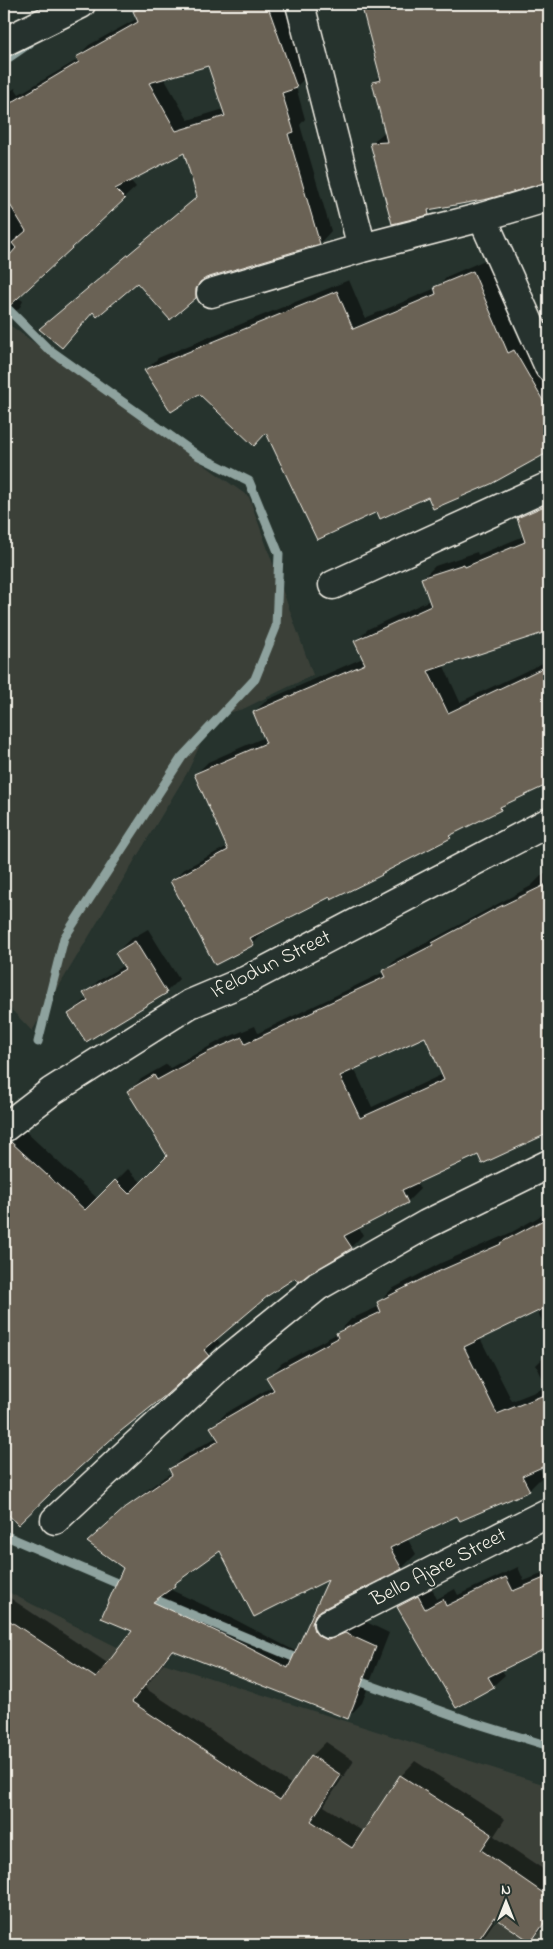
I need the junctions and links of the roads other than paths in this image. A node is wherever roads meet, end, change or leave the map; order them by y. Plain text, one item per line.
1 (300, 4) edge
2 (72, 8) edge
3 (4, 42) edge
4 (549, 197) edge
5 (482, 217) junction
6 (362, 248) junction
7 (211, 293) dead end
8 (549, 367) edge
9 (549, 486) edge
10 (333, 585) dead end
11 (549, 822) edge
12 (4, 1128) edge
13 (549, 1164) edge
14 (549, 1512) edge
15 (55, 1520) dead end
16 (328, 1624) dead end

1 - 6 street
2 - 3 street
4 - 5 street
5 - 6 street
5 - 8 street
6 - 7 street
9 - 10 street
11 - 12 street, Ifelodun Street
13 - 15 street
14 - 16 street, Bello Ajare Street

